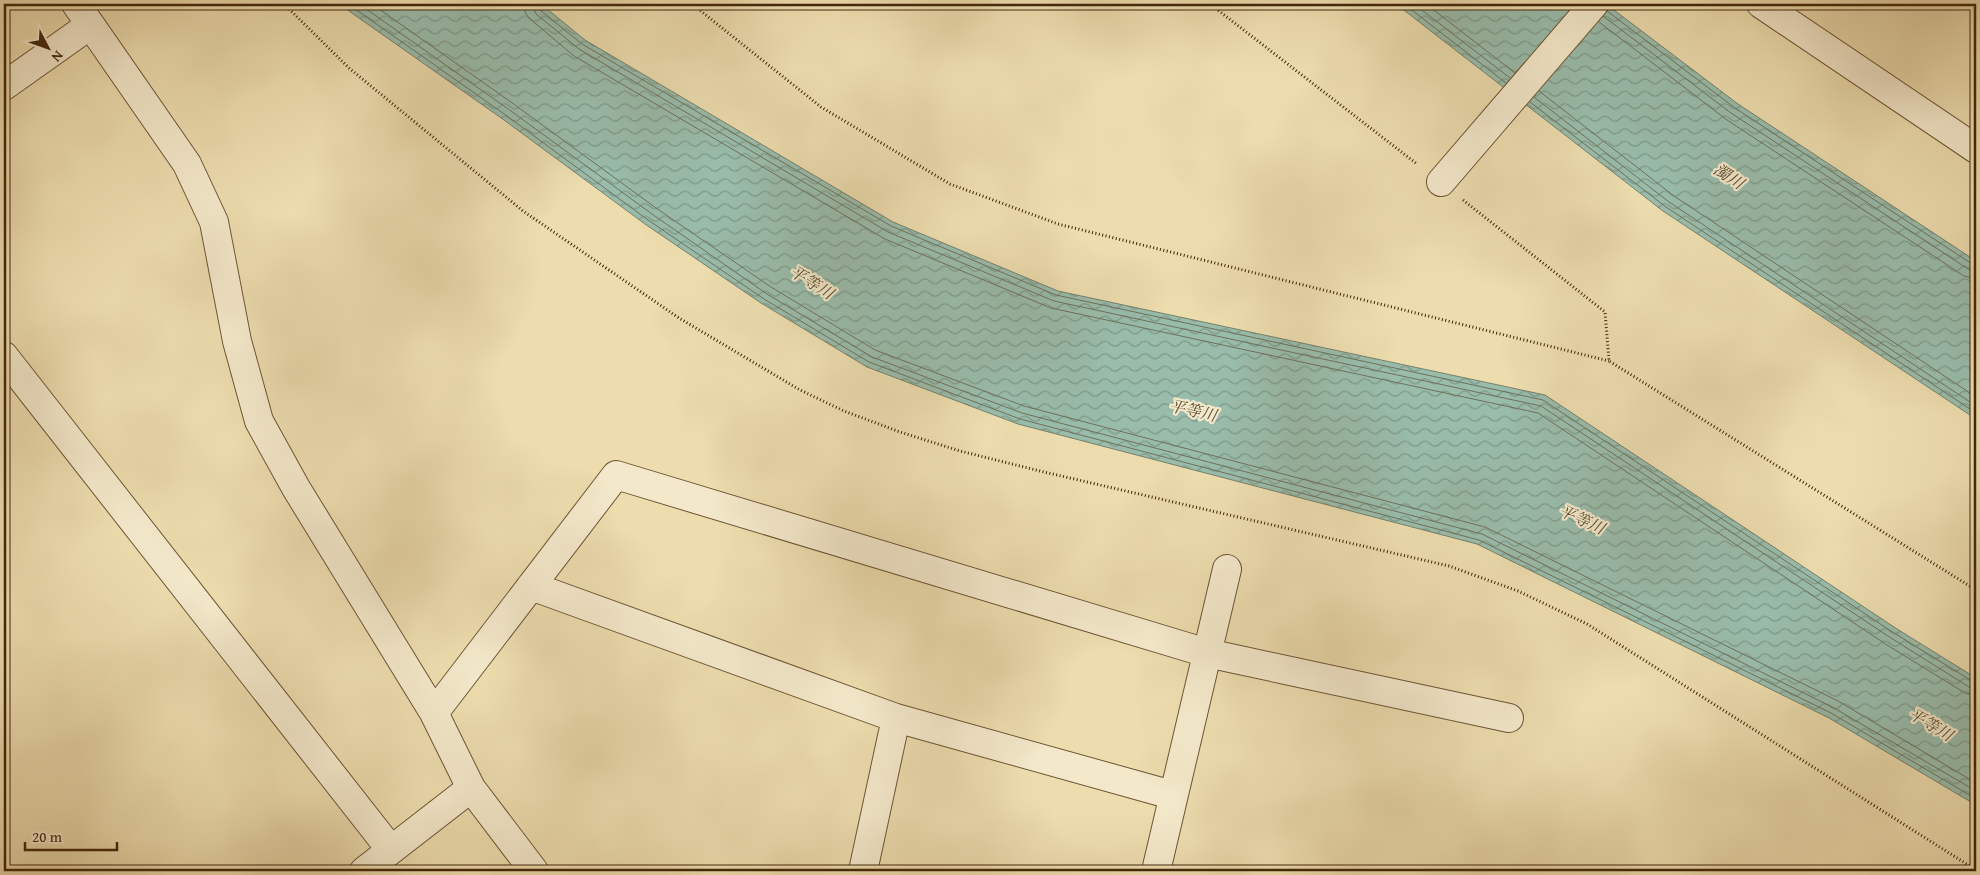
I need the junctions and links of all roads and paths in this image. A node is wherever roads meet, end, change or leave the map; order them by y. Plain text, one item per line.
1 (284, 4) edge
2 (692, 4) edge
3 (1210, 4) edge
4 (1594, 4) edge
5 (1761, 4) edge
6 (83, 14) edge
7 (4, 86) edge
8 (1976, 149) edge
9 (1441, 182) junction
10 (4, 356) edge
11 (1609, 360) junction
12 (1227, 568) dead end
13 (531, 586) junction
14 (1976, 590) edge
15 (1207, 653) junction
16 (434, 713) junction
17 (896, 718) junction
18 (1509, 718) dead end
19 (471, 788) junction
20 (1172, 795) junction
21 (391, 850) junction
22 (1976, 870) edge
23 (364, 871) edge
24 (534, 871) edge
25 (863, 871) edge
26 (1156, 871) edge

1 - 22 path
2 - 11 path
3 - 9 path
4 - 9 street
5 - 8 street
6 - 7 street
6 - 16 street
9 - 11 path
10 - 21 street
11 - 14 path
12 - 15 street
13 - 15 street
13 - 16 street
13 - 17 street
15 - 18 street
15 - 20 street
16 - 19 street
17 - 20 street
17 - 25 street
19 - 21 street
19 - 24 street
20 - 26 street
21 - 23 street

